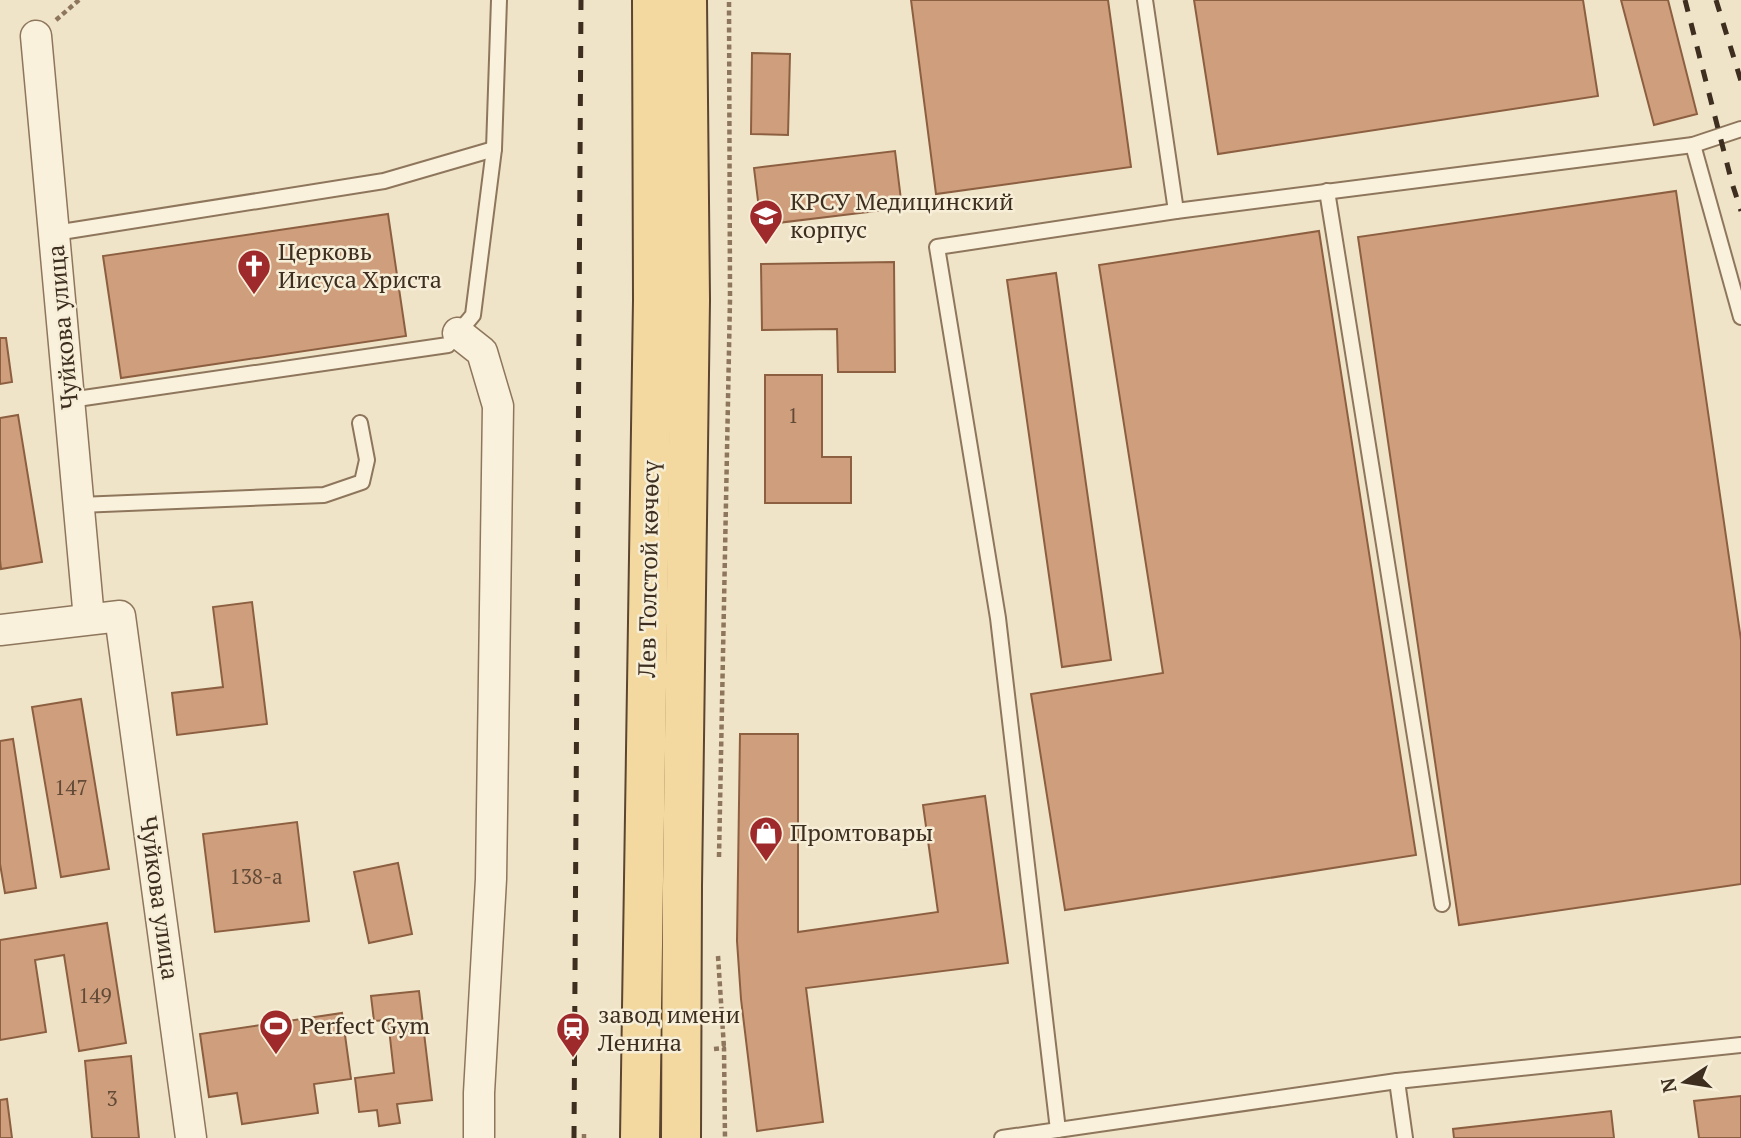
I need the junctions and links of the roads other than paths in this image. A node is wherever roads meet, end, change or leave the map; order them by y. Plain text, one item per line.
1 (499, 0) edge
2 (652, 0) edge
3 (687, 0) edge
4 (1144, 0) edge
5 (36, 36) dead end
6 (1741, 129) edge
7 (1693, 145) junction
8 (494, 149) junction
9 (1327, 191) junction
10 (1176, 211) junction
11 (55, 233) junction
12 (1741, 317) edge
13 (458, 333) junction
14 (71, 400) junction
15 (360, 423) dead end
16 (79, 505) junction
17 (89, 619) junction
18 (0, 630) edge
19 (1442, 904) dead end
20 (1741, 1045) edge
21 (1397, 1081) junction
22 (1058, 1130) junction
23 (191, 1138) edge
24 (479, 1138) edge
25 (640, 1138) edge
26 (681, 1138) edge
27 (1002, 1138) edge
28 (1405, 1138) edge

1 - 8 lane
2 - 25 main road, Лев Толстой көчөсү
3 - 26 main road, Лев Толстой көчөсү
4 - 10 lane
5 - 11 street, Чуйкова улица
6 - 7 lane
7 - 9 lane
7 - 12 lane
8 - 11 lane
8 - 13 lane
9 - 10 lane
9 - 19 lane
10 - 22 lane
11 - 14 street, Чуйкова улица
13 - 14 lane
13 - 24 street
14 - 16 street, Чуйкова улица
15 - 16 lane
16 - 17 street, Чуйкова улица
17 - 18 street
17 - 23 street, Чуйкова улица
20 - 21 lane
21 - 22 lane
21 - 28 lane
22 - 27 lane

